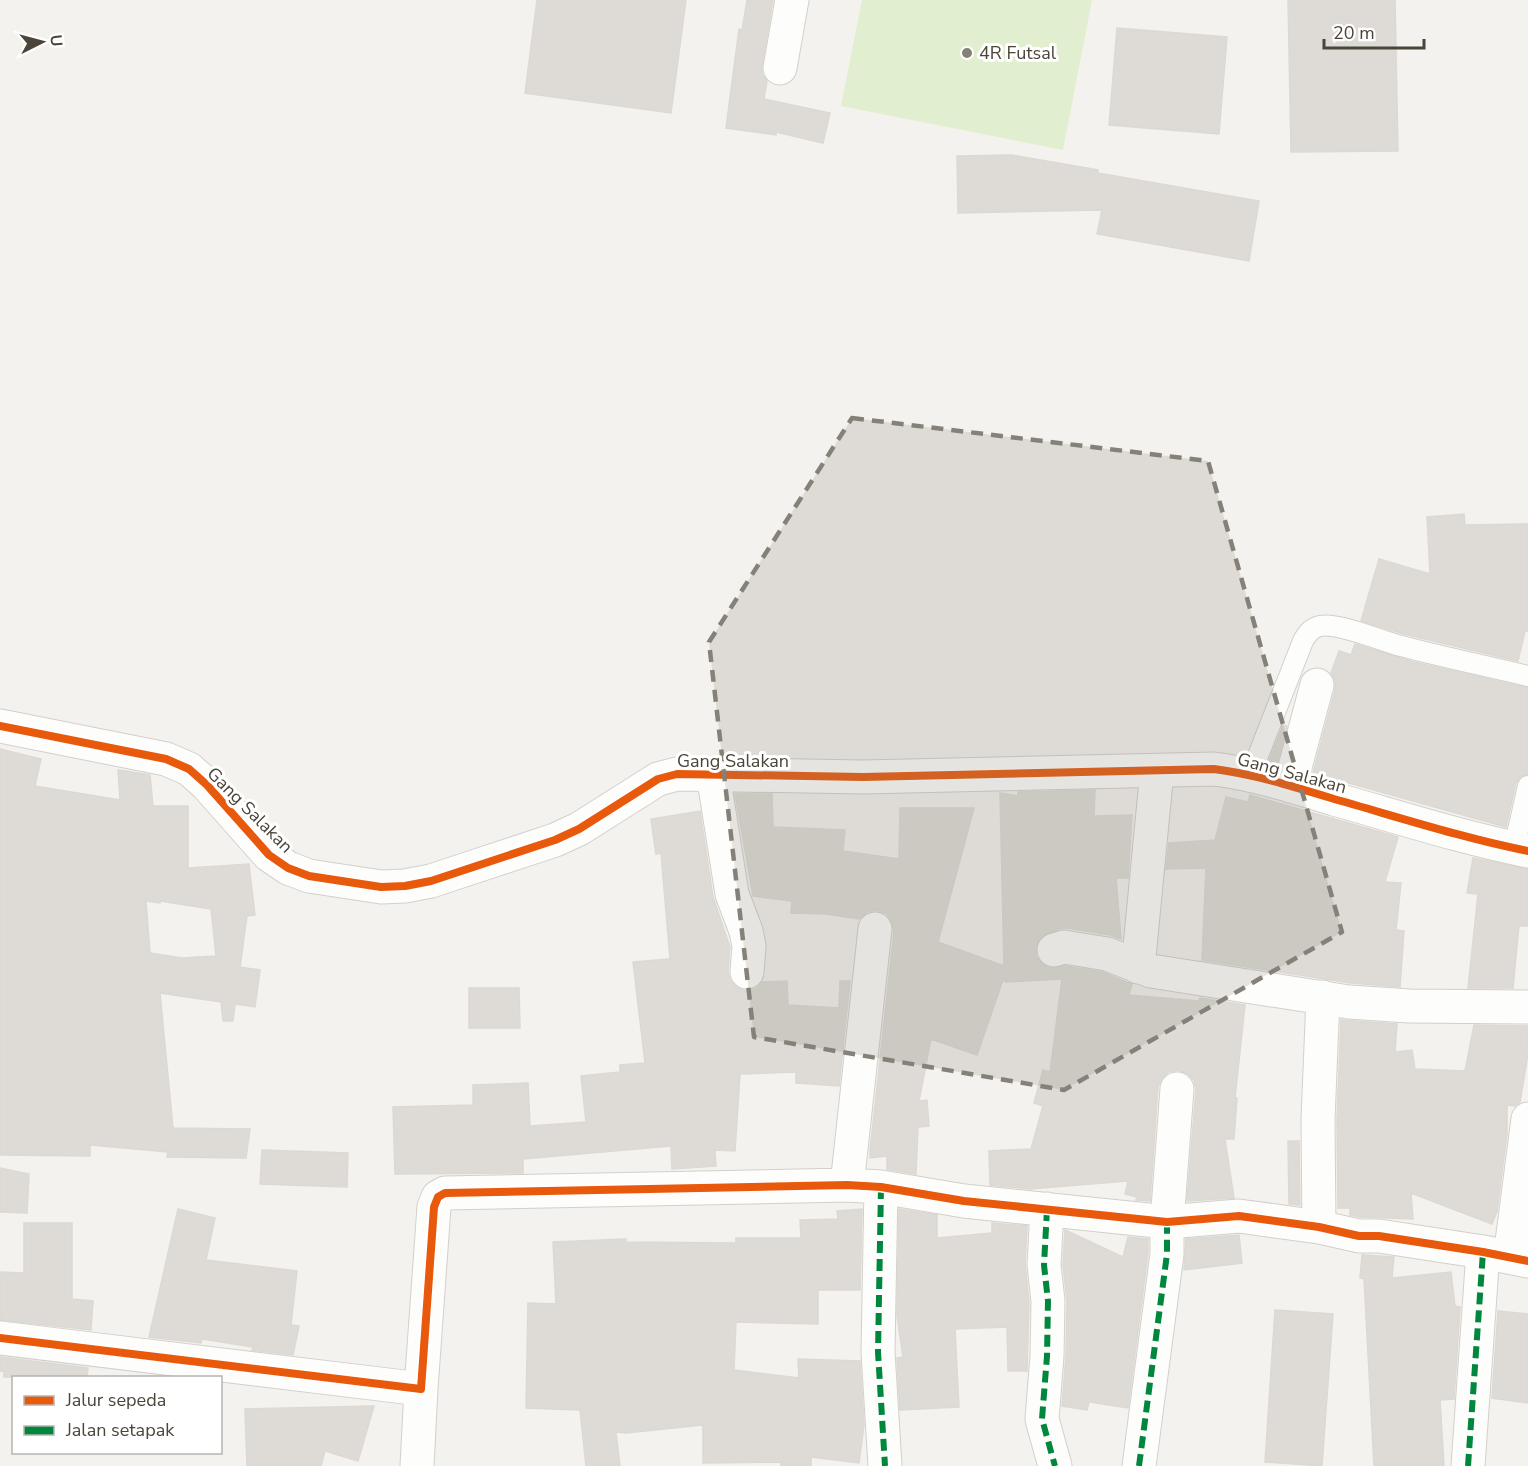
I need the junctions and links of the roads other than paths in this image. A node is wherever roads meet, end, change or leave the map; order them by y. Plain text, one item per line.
1 (792, 0) edge
2 (780, 68) dead end
3 (1528, 676) edge
4 (1317, 685) dead end
5 (0, 726) edge
6 (1157, 771) junction
7 (713, 774) junction
8 (1250, 776) junction
9 (1290, 786) junction
10 (1528, 786) edge
11 (1521, 850) edge
12 (875, 929) dead end
13 (1054, 950) dead end
14 (1138, 967) junction
15 (747, 972) dead end
16 (1323, 997) junction
17 (1528, 1007) edge
18 (1177, 1089) dead end
19 (1528, 1119) edge
20 (847, 1185) junction
21 (882, 1187) junction
22 (1047, 1209) junction
23 (1167, 1222) junction
24 (1319, 1227) junction
25 (1507, 1257) edge
26 (0, 1338) edge
27 (421, 1389) junction
28 (417, 1466) edge
29 (885, 1466) edge
30 (1055, 1466) edge
31 (1139, 1466) edge
32 (1467, 1466) edge

1 - 2 street
3 - 8 lane
4 - 9 street
5 - 7 street, Gang Salakan
6 - 7 street, Gang Salakan
6 - 8 street, Gang Salakan
6 - 14 street
7 - 15 street
8 - 9 street, Gang Salakan
9 - 11 street, Gang Salakan
10 - 11 lane
12 - 20 street
13 - 14 street
14 - 16 street
16 - 17 street
16 - 24 street
18 - 23 street
19 - 25 street
20 - 21 street
20 - 27 street
21 - 22 street
21 - 29 street
22 - 23 street
22 - 30 street
23 - 24 street
23 - 31 street
24 - 25 street
25 - 32 street
26 - 27 street
27 - 28 street

